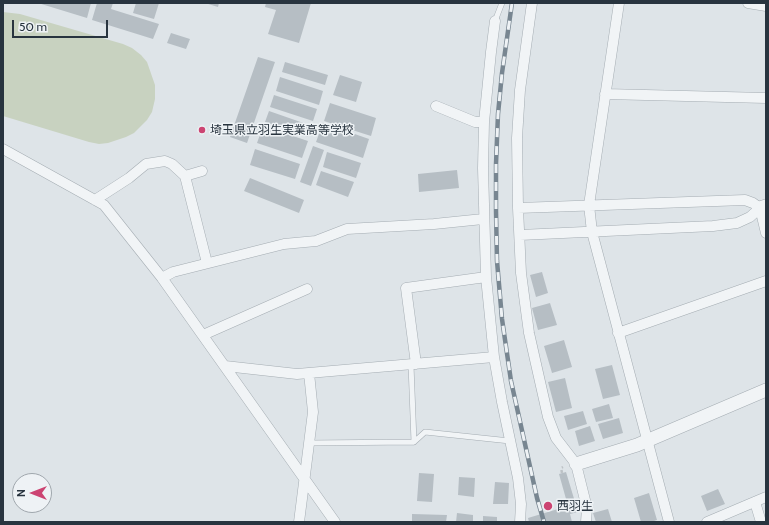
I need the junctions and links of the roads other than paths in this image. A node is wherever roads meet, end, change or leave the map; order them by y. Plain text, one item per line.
1 (502, 3) edge
2 (532, 3) edge
3 (619, 3) edge
4 (748, 3) edge
5 (766, 6) edge
6 (495, 21) joint
7 (605, 94) junction
8 (766, 98) edge
9 (436, 106) dead end
10 (484, 122) junction
11 (3, 149) edge
12 (202, 171) dead end
13 (185, 176) junction
14 (95, 200) junction
15 (589, 205) junction
16 (763, 207) edge
17 (518, 208) junction
18 (484, 219) junction
19 (592, 232) junction
20 (766, 232) edge
21 (520, 235) junction
22 (207, 264) junction
23 (486, 277) junction
24 (162, 278) junction
25 (766, 281) edge
26 (307, 289) dead end
27 (618, 333) junction
28 (203, 335) junction
29 (494, 357) junction
30 (414, 364) junction
31 (225, 366) junction
32 (309, 373) junction
33 (766, 390) edge
34 (510, 441) junction
35 (647, 441) junction
36 (414, 442) junction
37 (308, 443) junction
38 (570, 465) junction
39 (304, 478) junction
40 (766, 497) edge
41 (754, 502) junction
42 (299, 522) edge
43 (336, 522) edge
44 (520, 522) edge
45 (586, 522) edge
46 (669, 522) edge
47 (707, 522) edge
48 (761, 522) edge

1 - 6 lane
2 - 17 street
3 - 7 street
4 - 5 street
6 - 10 street
7 - 8 street
7 - 15 street
9 - 10 street
10 - 18 street
11 - 14 street
12 - 13 street
13 - 14 street
13 - 22 street
14 - 24 street
15 - 16 street
15 - 17 street
15 - 19 street
16 - 19 street
16 - 20 street
17 - 21 street
18 - 22 street
18 - 23 street
19 - 21 street
19 - 27 street
21 - 38 street
22 - 24 street
23 - 29 street
23 - 30 street
24 - 28 street
25 - 27 street
26 - 28 street
27 - 35 street
28 - 31 street
29 - 30 street
29 - 34 street
30 - 32 street
30 - 36 lane
31 - 32 street
31 - 39 street
32 - 37 street
33 - 35 street
34 - 36 lane
34 - 44 street
35 - 38 street
35 - 46 street
36 - 37 lane
37 - 39 street
38 - 45 street
39 - 42 street
39 - 43 street
40 - 41 street
41 - 47 street
41 - 48 street

